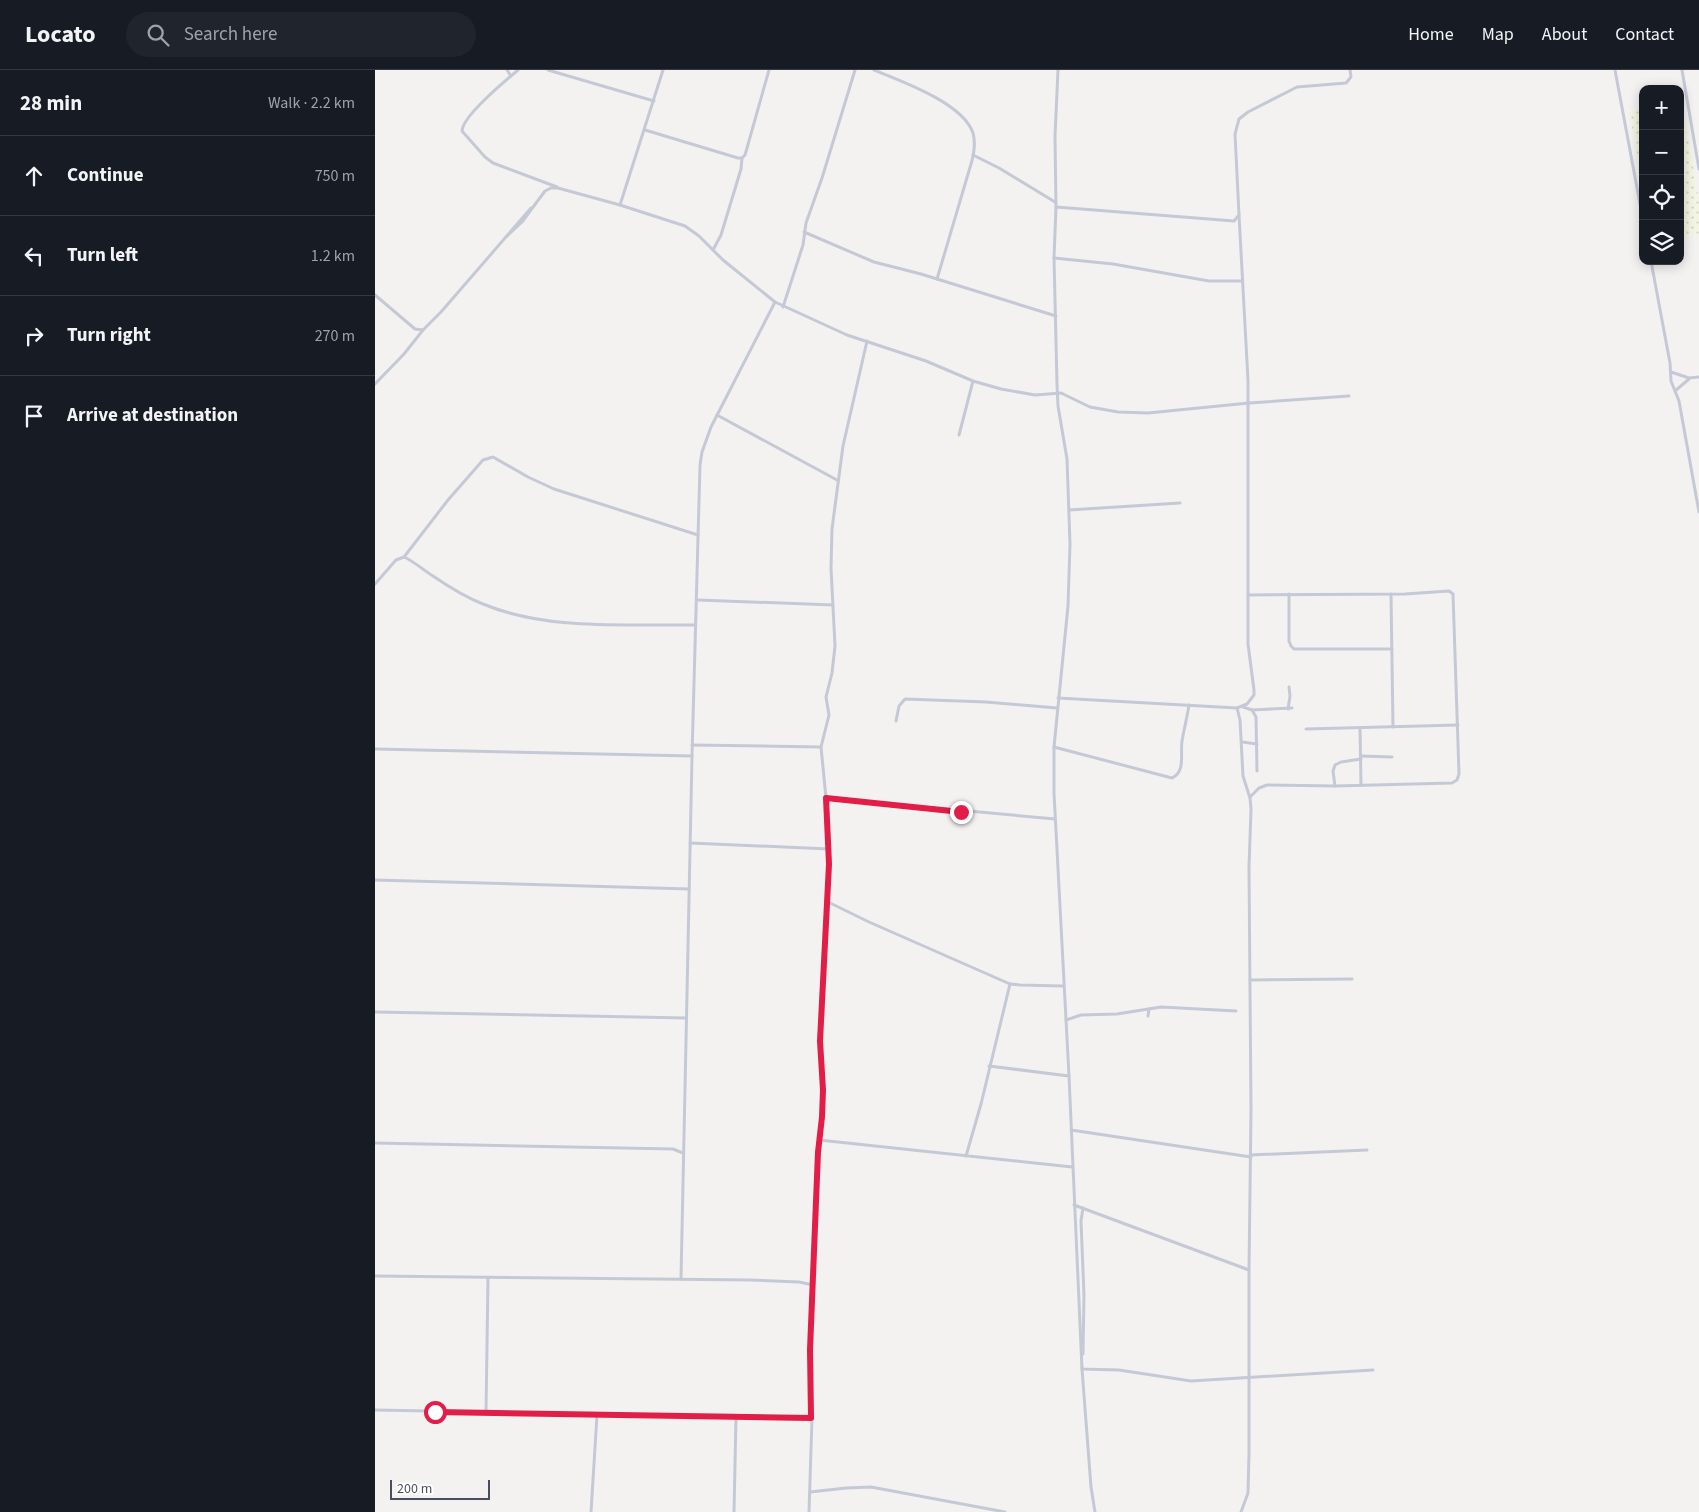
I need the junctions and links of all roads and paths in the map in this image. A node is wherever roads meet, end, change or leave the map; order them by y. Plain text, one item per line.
1 (507, 70) edge
2 (518, 70) edge
3 (547, 70) edge
4 (663, 70) edge
5 (769, 70) edge
6 (855, 70) edge
7 (874, 70) edge
8 (1058, 70) edge
9 (1350, 70) edge
10 (1615, 70) edge
11 (1682, 70) edge
12 (511, 76) junction
13 (653, 101) junction
14 (645, 130) junction
15 (973, 155) junction
16 (742, 158) junction
17 (1699, 169) edge
18 (542, 181) junction
19 (559, 188) junction
20 (547, 190) junction
21 (1639, 199) edge
22 (621, 205) junction
23 (1056, 205) junction
24 (1239, 215) junction
25 (804, 232) junction
26 (713, 250) junction
27 (1054, 258) junction
28 (1652, 265) edge
29 (937, 279) junction
30 (1242, 281) junction
31 (375, 294) edge
32 (775, 302) junction
33 (783, 306) junction
34 (1056, 316) junction
35 (423, 330) junction
36 (867, 341) junction
37 (1671, 372) junction
38 (1689, 378) junction
39 (1699, 378) edge
40 (973, 381) junction
41 (375, 384) edge
42 (1675, 391) junction
43 (1057, 393) junction
44 (1349, 396) dead end
45 (1249, 403) junction
46 (717, 415) junction
47 (959, 435) dead end
48 (837, 480) junction
49 (1180, 503) dead end
50 (1069, 510) junction
51 (1699, 512) edge
52 (698, 535) junction
53 (405, 557) junction
54 (375, 584) edge
55 (1289, 594) junction
56 (1391, 594) junction
57 (1249, 595) junction
58 (698, 600) junction
59 (833, 605) junction
60 (695, 625) junction
61 (1392, 649) junction
62 (1289, 686) dead end
63 (1058, 698) junction
64 (1189, 705) junction
65 (1243, 707) junction
66 (1057, 708) junction
67 (1237, 708) junction
68 (1252, 710) junction
69 (895, 721) dead end
70 (1458, 725) junction
71 (1393, 727) junction
72 (1360, 728) junction
73 (1306, 729) dead end
74 (1242, 742) junction
75 (1257, 744) junction
76 (692, 745) junction
77 (821, 747) junction
78 (1054, 747) junction
79 (375, 749) edge
80 (692, 756) junction
81 (1392, 757) dead end
82 (1361, 758) junction
83 (1257, 771) dead end
84 (1361, 785) junction
85 (1335, 786) junction
86 (826, 798) junction
87 (1250, 798) junction
88 (1055, 819) junction
89 (690, 844) junction
90 (829, 849) junction
91 (375, 880) edge
92 (689, 889) junction
93 (826, 901) junction
94 (1352, 979) dead end
95 (1250, 980) junction
96 (1010, 984) junction
97 (1063, 986) junction
98 (1149, 1009) junction
99 (375, 1012) edge
100 (1236, 1012) dead end
101 (1148, 1016) dead end
102 (686, 1018) junction
103 (1066, 1020) junction
104 (989, 1066) junction
105 (1069, 1076) junction
106 (1071, 1130) junction
107 (819, 1140) junction
108 (375, 1143) edge
109 (1367, 1150) dead end
110 (683, 1153) junction
111 (966, 1156) junction
112 (1251, 1156) junction
113 (1072, 1167) junction
114 (1074, 1205) junction
115 (1083, 1208) junction
116 (1249, 1270) junction
117 (375, 1276) edge
118 (488, 1278) junction
119 (681, 1279) junction
120 (813, 1285) junction
121 (1082, 1369) junction
122 (1373, 1370) dead end
123 (1250, 1379) junction
124 (375, 1410) edge
125 (486, 1412) junction
126 (597, 1415) junction
127 (736, 1417) junction
128 (811, 1418) junction
129 (810, 1492) junction
130 (591, 1512) edge
131 (734, 1512) edge
132 (809, 1512) edge
133 (1005, 1512) edge
134 (1095, 1512) edge
135 (1241, 1512) edge

1 - 12 street
2 - 12 street
3 - 13 street
4 - 13 street
5 - 16 street
6 - 25 street
7 - 15 street
8 - 23 street
9 - 24 street
10 - 21 street
11 - 17 street
12 - 18 street
13 - 14 street
14 - 16 street
14 - 22 street
15 - 23 street
15 - 29 street
16 - 26 street
18 - 19 street
18 - 20 street
19 - 20 street
19 - 22 street
20 - 35 street
22 - 26 street
23 - 24 street
23 - 27 street
24 - 30 street
25 - 29 street
25 - 33 street
26 - 32 street
27 - 30 street
27 - 34 street
28 - 37 street
29 - 34 street
30 - 45 street
31 - 35 street
32 - 33 street
32 - 46 street
33 - 36 street
34 - 43 street
35 - 41 street
36 - 40 street
36 - 48 street
37 - 38 street
37 - 42 street
38 - 39 street
38 - 42 street
40 - 43 street
40 - 47 street
42 - 51 street
43 - 45 street
43 - 50 street
44 - 45 street
45 - 57 street
46 - 48 street
46 - 52 street
48 - 59 street
49 - 50 street
50 - 63 street
52 - 53 street
52 - 58 street
53 - 54 street
53 - 60 street
55 - 56 street
55 - 57 street
55 - 61 street
56 - 61 street
56 - 70 street
57 - 65 street
58 - 59 street
58 - 60 street
59 - 77 street
60 - 76 street
61 - 71 street
62 - 68 street
63 - 64 street
63 - 66 street
64 - 67 street
64 - 78 street
65 - 67 street
65 - 68 street
66 - 69 street
66 - 78 street
67 - 74 street
68 - 75 street
70 - 71 street
70 - 84 street
71 - 72 street
72 - 73 street
72 - 82 street
74 - 75 street
74 - 87 street
75 - 83 street
76 - 77 street
76 - 80 street
77 - 86 street
78 - 88 street
79 - 80 street
80 - 89 street
81 - 82 street
82 - 84 street
82 - 85 street
84 - 85 street
85 - 87 street
86 - 88 street
86 - 90 street
87 - 95 street
88 - 97 street
89 - 90 street
89 - 92 street
90 - 93 street
91 - 92 street
92 - 102 street
93 - 96 street
93 - 107 street
94 - 95 street
95 - 112 street
96 - 97 street
96 - 104 street
97 - 103 street
98 - 100 street
98 - 101 street
98 - 103 street
99 - 102 street
102 - 110 street
103 - 105 street
104 - 105 street
104 - 111 street
105 - 106 street
106 - 112 street
106 - 113 street
107 - 111 street
107 - 120 street
108 - 110 street
109 - 112 street
110 - 119 street
111 - 113 street
112 - 116 street
113 - 114 street
114 - 115 street
114 - 121 street
115 - 116 street
115 - 121 street
116 - 123 street
117 - 118 street
118 - 119 street
118 - 125 street
119 - 120 street
120 - 128 street
121 - 123 street
121 - 134 street
122 - 123 street
123 - 135 street
124 - 125 street
125 - 126 street
126 - 127 street
126 - 130 street
127 - 128 street
127 - 131 street
128 - 129 street
129 - 132 street
129 - 133 street

